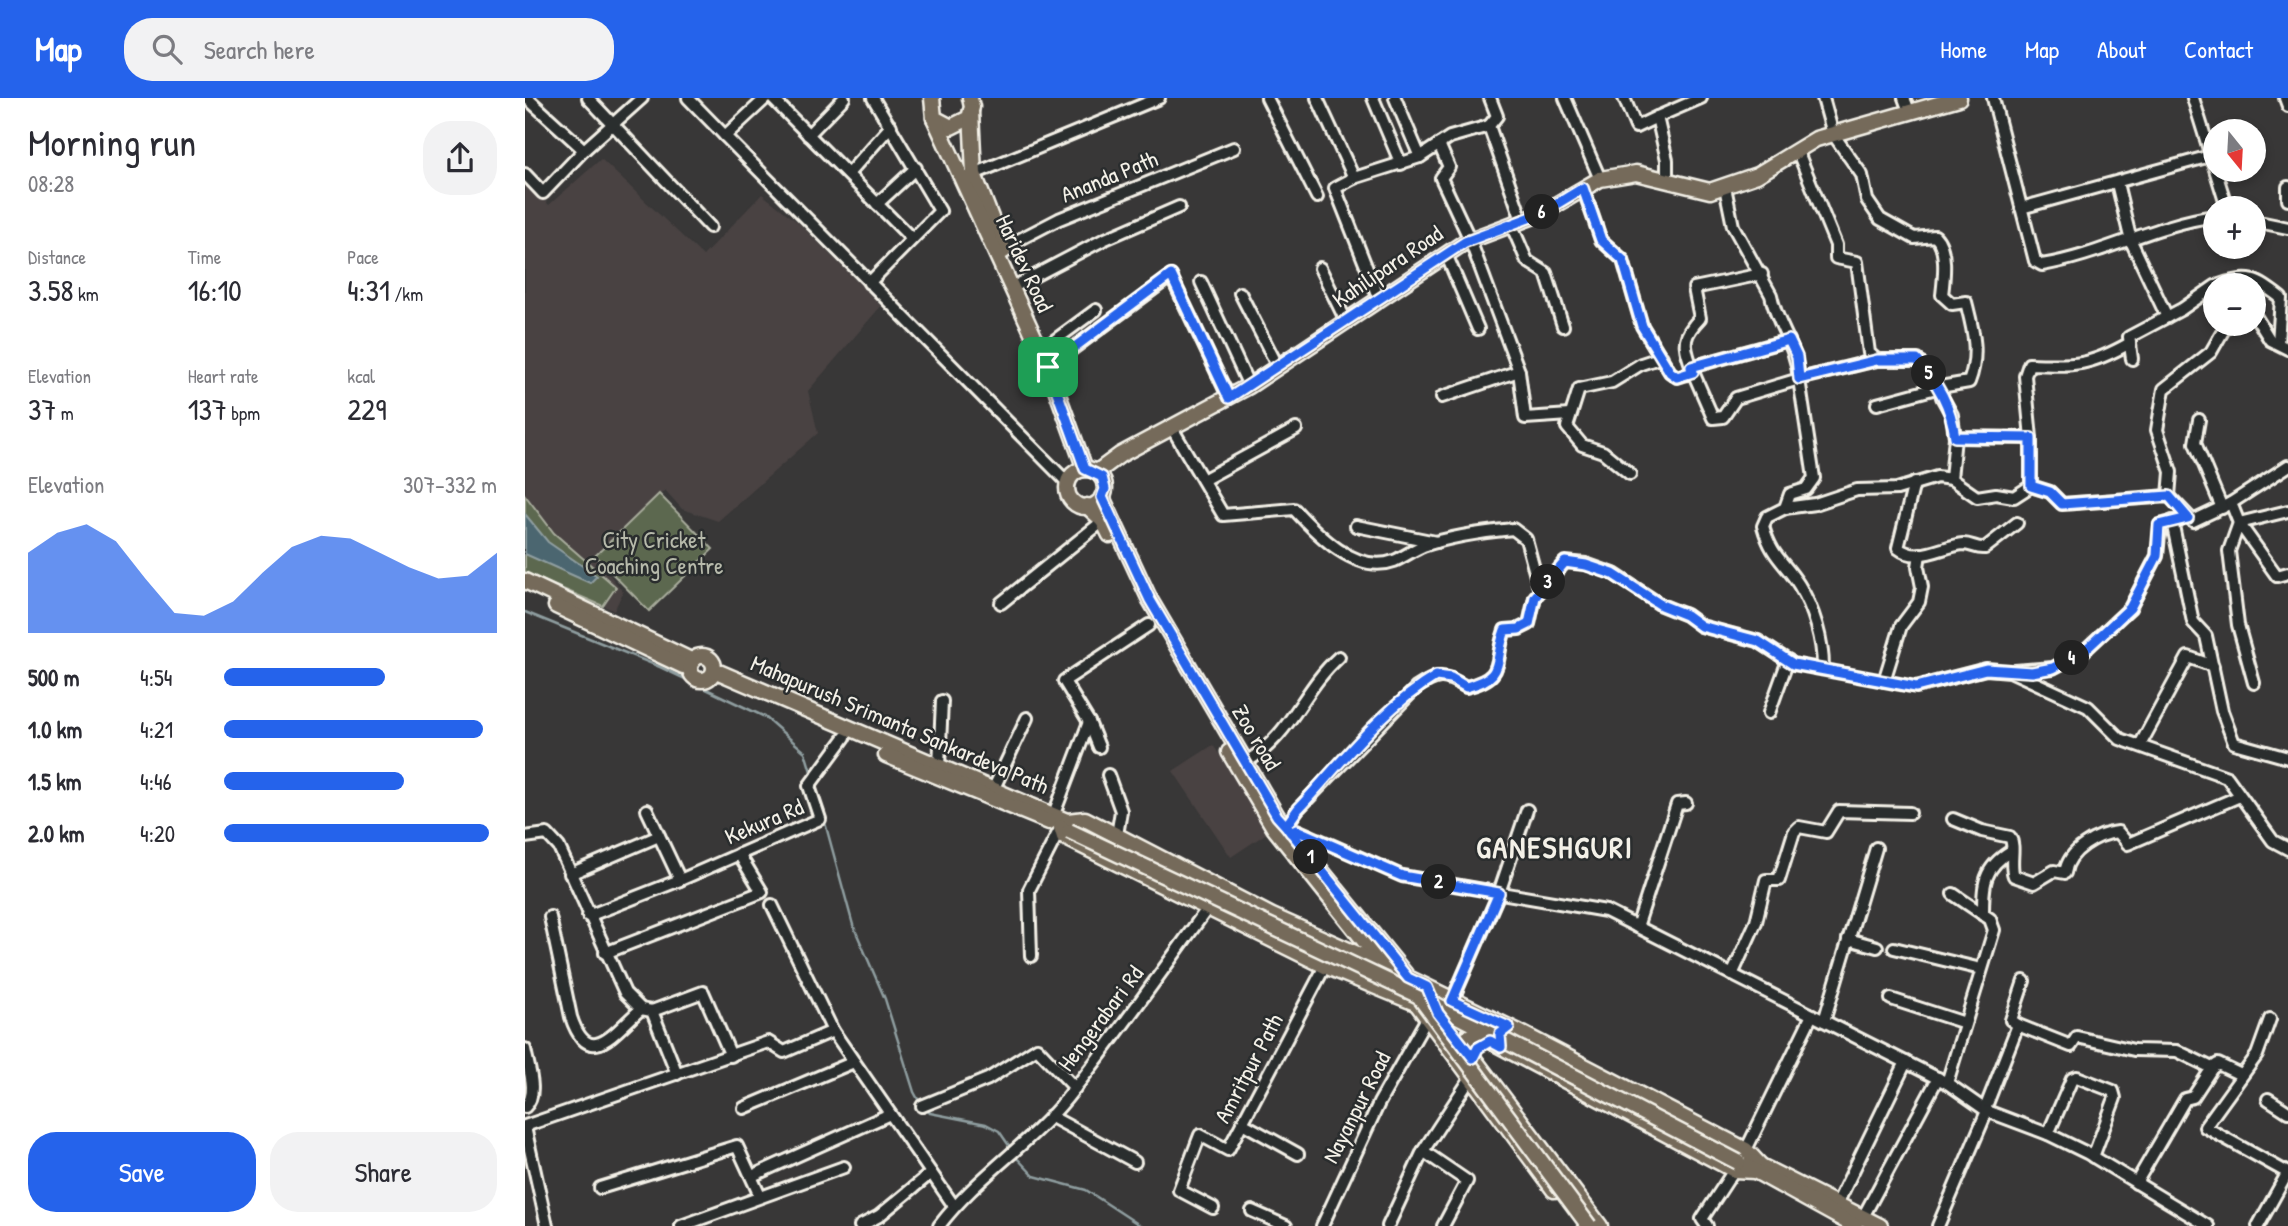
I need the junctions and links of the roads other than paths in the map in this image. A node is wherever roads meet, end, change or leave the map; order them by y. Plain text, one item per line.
1 (527, 98) edge
2 (589, 98) edge
3 (642, 98) edge
4 (688, 98) edge
5 (766, 98) edge
6 (772, 98) edge
7 (844, 98) edge
8 (873, 98) edge
9 (921, 98) edge
10 (1159, 98) edge
11 (1267, 98) edge
12 (1317, 98) edge
13 (1373, 98) edge
14 (1395, 98) edge
15 (1490, 98) edge
16 (1565, 98) edge
17 (1624, 98) edge
18 (1702, 98) edge
19 (1823, 98) edge
20 (1959, 98) edge
21 (1993, 98) edge
22 (2193, 98) edge
23 (2285, 98) edge
24 (971, 105) edge
25 (1907, 105) edge
26 (2288, 106) edge
27 (932, 109) edge
28 (1657, 117) junction
29 (614, 123) junction
30 (891, 126) junction
31 (1489, 126) junction
32 (2203, 132) edge
33 (1833, 134) junction
34 (809, 135) junction
35 (725, 136) junction
36 (1439, 145) junction
37 (1234, 148) dead end
38 (584, 150) junction
39 (1797, 150) junction
40 (1420, 157) junction
41 (2203, 158) edge
42 (1401, 164) junction
43 (916, 168) junction
44 (525, 174) edge
45 (848, 174) junction
46 (974, 174) junction
47 (1354, 178) junction
48 (1600, 179) junction
49 (1667, 181) junction
50 (2117, 183) junction
51 (1725, 187) junction
52 (2288, 187) edge
53 (1583, 188) junction
54 (1317, 197) dead end
55 (2288, 200) edge
56 (877, 204) junction
57 (1179, 207) dead end
58 (2021, 208) junction
59 (2203, 218) edge
60 (1516, 222) junction
61 (2266, 223) edge
62 (711, 227) dead end
63 (2288, 228) edge
64 (912, 239) junction
65 (1470, 240) junction
66 (2131, 241) junction
67 (1003, 248) junction
68 (1446, 254) junction
69 (1320, 268) dead end
70 (1762, 274) junction
71 (1201, 282) dead end
72 (869, 283) junction
73 (1019, 284) junction
74 (2266, 286) edge
75 (1240, 293) dead end
76 (2203, 295) edge
77 (1379, 299) junction
78 (1096, 310) dead end
79 (2167, 317) junction
80 (1346, 321) junction
81 (1563, 326) dead end
82 (1478, 329) dead end
83 (2266, 334) edge
84 (2220, 336) edge
85 (1789, 340) junction
86 (2130, 343) junction
87 (1047, 346) junction
88 (2283, 346) edge
89 (1662, 357) junction
90 (2132, 359) dead end
91 (1877, 360) junction
92 (1051, 365) junction
93 (1278, 367) junction
94 (1692, 370) junction
95 (1518, 371) junction
96 (1799, 379) junction
97 (1249, 386) junction
98 (1941, 387) junction
99 (1442, 397) dead end
100 (1229, 398) junction
101 (1877, 404) dead end
102 (1570, 415) junction
103 (2199, 420) dead end
104 (1172, 428) junction
105 (1296, 429) dead end
106 (1955, 437) junction
107 (2031, 438) junction
108 (2288, 466) edge
109 (1091, 470) junction
110 (1630, 474) dead end
111 (1951, 480) junction
112 (1203, 481) junction
113 (1068, 483) junction
114 (1914, 483) junction
115 (2031, 486) junction
116 (2169, 496) junction
117 (1102, 497) junction
118 (2227, 505) junction
119 (1087, 506) junction
120 (1785, 508) junction
121 (2288, 511) edge
122 (2188, 518) junction
123 (1103, 521) junction
124 (2172, 521) junction
125 (2017, 523) dead end
126 (2239, 523) junction
127 (1356, 526) dead end
128 (1437, 542) junction
129 (1920, 554) junction
130 (2288, 573) edge
131 (525, 581) edge
132 (525, 591) edge
133 (1540, 591) junction
134 (1001, 603) dead end
135 (1149, 625) dead end
136 (1339, 657) dead end
137 (1788, 660) junction
138 (692, 665) junction
139 (2213, 666) junction
140 (1823, 668) junction
141 (2010, 671) junction
142 (711, 674) junction
143 (1884, 681) junction
144 (2254, 683) dead end
145 (942, 701) dead end
146 (1769, 713) dead end
147 (1027, 718) dead end
148 (1089, 722) junction
149 (845, 737) junction
150 (2140, 746) junction
151 (1099, 747) dead end
152 (2288, 758) edge
153 (1246, 762) junction
154 (939, 766) junction
155 (1108, 775) dead end
156 (994, 788) junction
157 (2240, 796) junction
158 (1686, 803) dead end
159 (647, 810) dead end
160 (1527, 810) dead end
161 (1910, 813) dead end
162 (1953, 819) dead end
163 (1066, 824) junction
164 (1288, 829) junction
165 (1117, 835) junction
166 (659, 836) junction
167 (525, 837) edge
168 (1875, 848) dead end
169 (2288, 849) edge
170 (2011, 851) junction
171 (739, 854) junction
172 (570, 874) junction
173 (680, 880) junction
174 (1499, 893) junction
175 (1953, 894) dead end
176 (772, 905) dead end
177 (1207, 909) junction
178 (1983, 915) junction
179 (588, 916) junction
180 (550, 917) dead end
181 (1637, 927) junction
182 (1848, 939) junction
183 (1364, 941) junction
184 (1877, 947) dead end
185 (1894, 948) dead end
186 (1351, 951) junction
187 (604, 953) junction
188 (1031, 956) dead end
189 (1325, 965) junction
190 (1384, 966) junction
191 (1981, 969) junction
192 (1732, 975) junction
193 (1408, 978) junction
194 (2024, 981) dead end
195 (1387, 989) junction
196 (1417, 996) junction
197 (1891, 999) dead end
198 (1452, 1001) junction
199 (646, 1010) junction
200 (1432, 1014) junction
201 (1812, 1015) junction
202 (2270, 1018) dead end
203 (1824, 1021) junction
204 (1965, 1023) junction
205 (2018, 1025) junction
206 (1509, 1027) junction
207 (833, 1031) junction
208 (1493, 1040) junction
209 (525, 1049) edge
210 (731, 1056) junction
211 (1469, 1059) junction
212 (854, 1062) junction
213 (1906, 1062) junction
214 (2213, 1068) junction
215 (677, 1074) junction
216 (2241, 1075) junction
217 (1470, 1079) junction
218 (1942, 1080) junction
219 (1075, 1087) junction
220 (2268, 1099) dead end
221 (922, 1106) dead end
222 (525, 1107) edge
223 (744, 1108) dead end
224 (1986, 1110) junction
225 (2288, 1112) edge
226 (890, 1114) junction
227 (1050, 1116) junction
228 (1242, 1123) junction
229 (525, 1126) edge
230 (2048, 1134) junction
231 (1423, 1151) junction
232 (1298, 1154) dead end
233 (2093, 1157) junction
234 (1740, 1160) junction
235 (1135, 1162) dead end
236 (844, 1167) dead end
237 (1757, 1168) junction
238 (931, 1172) junction
239 (2287, 1174) edge
240 (752, 1176) junction
241 (2136, 1182) junction
242 (600, 1188) dead end
243 (760, 1196) junction
244 (1837, 1204) junction
245 (954, 1206) junction
246 (1213, 1208) dead end
247 (1252, 1211) dead end
248 (1859, 1222) edge
249 (547, 1226) edge
250 (681, 1226) edge
251 (860, 1226) edge
252 (939, 1226) edge
253 (1286, 1226) edge
254 (1322, 1226) edge
255 (1388, 1226) edge
256 (1443, 1226) edge
257 (1581, 1226) edge
258 (1589, 1226) edge
259 (1600, 1226) edge
260 (1707, 1226) edge
261 (1880, 1226) edge
262 (1938, 1226) edge
263 (2208, 1226) edge
264 (2258, 1226) edge

1 - 38 street
2 - 29 street
3 - 29 street
4 - 35 street
5 - 35 street
6 - 34 street
7 - 34 street
8 - 30 street
9 - 27 main road, Haridev Road
10 - 46 street
11 - 54 street
12 - 47 street
13 - 42 street
14 - 40 street
15 - 31 street
16 - 48 street
17 - 28 street
18 - 28 street
19 - 33 street
20 - 25 main road, Kahilipara Road
21 - 58 street
22 - 32 street
23 - 26 street
24 - 27 main road
24 - 46 main road, Haridev Road
25 - 33 main road, Kahilipara Road
27 - 92 main road, Haridev Road
28 - 49 street
29 - 38 street
29 - 62 street
30 - 43 street
30 - 45 street
31 - 36 street
31 - 60 street
33 - 39 main road, Kahilipara Road
33 - 98 street
34 - 45 street
35 - 72 street
36 - 40 street
36 - 65 street
37 - 67 street, Ananda Path
38 - 44 street
39 - 51 main road, Kahilipara Road
39 - 91 street
40 - 42 street
41 - 50 street
42 - 47 street
43 - 56 street
43 - 64 street
45 - 56 street
46 - 67 main road, Haridev Road
47 - 77 street
48 - 49 main road, Kahilipara Road
48 - 53 main road, Kahilipara Road
49 - 51 main road, Kahilipara Road
50 - 58 street
50 - 66 street
51 - 70 street
52 - 55 street
53 - 60 main road, Kahilipara Road
53 - 89 street
56 - 64 street
57 - 73 street
58 - 66 street
59 - 66 street
60 - 65 main road, Kahilipara Road
60 - 81 street
61 - 63 street
64 - 72 street
65 - 68 main road, Kahilipara Road
65 - 95 street
66 - 79 street
67 - 73 main road, Haridev Road
68 - 77 main road, Kahilipara Road
68 - 82 street
69 - 80 street
70 - 85 street
70 - 94 street
71 - 97 street
72 - 113 street
73 - 87 main road, Haridev Road
74 - 88 street
75 - 93 street
76 - 79 street
77 - 80 main road, Kahilipara Road
78 - 87 street
79 - 86 street
80 - 93 main road, Kahilipara Road
83 - 88 street
84 - 116 street
85 - 94 street
85 - 96 street
86 - 90 street
86 - 107 street
87 - 92 main road, Haridev Road
89 - 94 street
89 - 102 street
91 - 96 street
91 - 98 street
92 - 100 street
92 - 109 main road, Haridev Road
93 - 97 main road, Kahilipara Road
94 - 96 street
95 - 99 street
95 - 102 street
96 - 120 street
97 - 100 main road, Kahilipara Road
98 - 101 street
98 - 106 street
100 - 104 main road, Kahilipara Road
102 - 110 street
103 - 118 street
104 - 109 main road, Kahilipara Road
104 - 112 street
105 - 112 street
106 - 107 street
106 - 111 street
107 - 115 street
108 - 118 street
109 - 113 main road
109 - 117 main road
111 - 114 street
111 - 115 street
112 - 128 street
113 - 119 main road
114 - 120 street
114 - 129 street
115 - 116 street
116 - 122 street
117 - 119 main road
117 - 153 main road, Zoo road
118 - 122 street
118 - 126 street
119 - 123 main road
120 - 140 street
121 - 126 street
122 - 124 street
123 - 134 street
123 - 183 main road
124 - 139 street
124 - 141 street
125 - 129 street
126 - 130 street
126 - 144 street
127 - 128 street
128 - 133 street
129 - 143 street
131 - 138 main road
132 - 138 main road
133 - 137 street
133 - 164 street
135 - 148 street
136 - 153 street
137 - 140 street
137 - 146 street
138 - 142 main road
138 - 142 main road
139 - 150 street
139 - 152 street
140 - 143 street
141 - 143 street
141 - 150 street
142 - 149 main road, Mahapurush Srimanta Sankardeva Path
142 - 154 main road, Mahapurush Srimanta Sankardeva Path
145 - 154 street
147 - 156 street
148 - 151 street
148 - 163 street
149 - 163 main road, Mahapurush Srimanta Sankardeva Path
149 - 171 street, Kekura Rd
150 - 157 street
153 - 164 main road, Zoo road
154 - 156 main road, Mahapurush Srimanta Sankardeva Path
155 - 165 street
156 - 163 main road, Mahapurush Srimanta Sankardeva Path
157 - 169 street
157 - 170 street
158 - 181 street
159 - 166 street
160 - 174 street
161 - 192 street
162 - 170 street
163 - 165 main road
163 - 177 main road
163 - 188 street
163 - 196 main road, bridge
163 - 234 main road
164 - 174 street
164 - 193 main road, Zoo road
165 - 186 main road
166 - 172 street
166 - 173 street
167 - 172 street
168 - 182 street
170 - 178 street
171 - 173 street, Kekura Rd
171 - 187 street
172 - 179 street
173 - 179 street, Kekura Rd
174 - 181 street
174 - 198 street
175 - 178 street
176 - 207 street
177 - 189 main road
177 - 219 street, Hengerabari Rd
178 - 191 street
179 - 187 street
180 - 199 street
181 - 192 street
182 - 184 street
182 - 203 street
183 - 186 main road
183 - 190 main road
185 - 191 street
186 - 190 main road
187 - 199 street
189 - 195 main road
189 - 228 street, Amritpur Path
190 - 193 main road
190 - 195 main road
191 - 204 street
192 - 201 street
193 - 196 main road
194 - 205 street
195 - 196 main road
196 - 198 main road
196 - 200 main road
196 - 208 main road, bridge
196 - 211 main road, bridge
197 - 204 street
198 - 206 main road
199 - 210 street
199 - 215 street
200 - 208 main road
200 - 211 main road
200 - 217 main road
200 - 254 street, Nayanpur Road
201 - 203 street
201 - 234 street
202 - 216 street
203 - 213 street
204 - 218 street
205 - 214 street
205 - 224 street
206 - 208 main road
206 - 234 main road
207 - 210 street
207 - 212 street
208 - 211 main road, bridge
208 - 234 main road, bridge
208 - 234 main road
209 - 222 street
210 - 215 street
211 - 258 main road, bridge
211 - 259 main road
212 - 223 street
212 - 226 street
213 - 218 street
213 - 244 street
214 - 216 street
214 - 241 street
215 - 229 street
216 - 239 street
217 - 231 street
217 - 257 main road
218 - 224 street
218 - 248 street
219 - 221 street
219 - 227 street, Hengerabari Rd
220 - 225 street
224 - 230 street
224 - 262 street
226 - 238 street
226 - 240 street
227 - 235 street
227 - 245 street, Hengerabari Rd
228 - 232 street
228 - 246 street, Amritpur Path
229 - 249 street
230 - 233 street
230 - 233 street
231 - 255 street
231 - 256 street
233 - 241 street
234 - 237 main road
234 - 260 street
236 - 243 street
237 - 244 main road
237 - 248 main road
238 - 245 street
238 - 251 street
239 - 264 street
240 - 242 street
240 - 243 street
241 - 263 street
243 - 250 street
244 - 248 main road
245 - 252 street, Hengerabari Rd
247 - 253 street
248 - 261 main road

